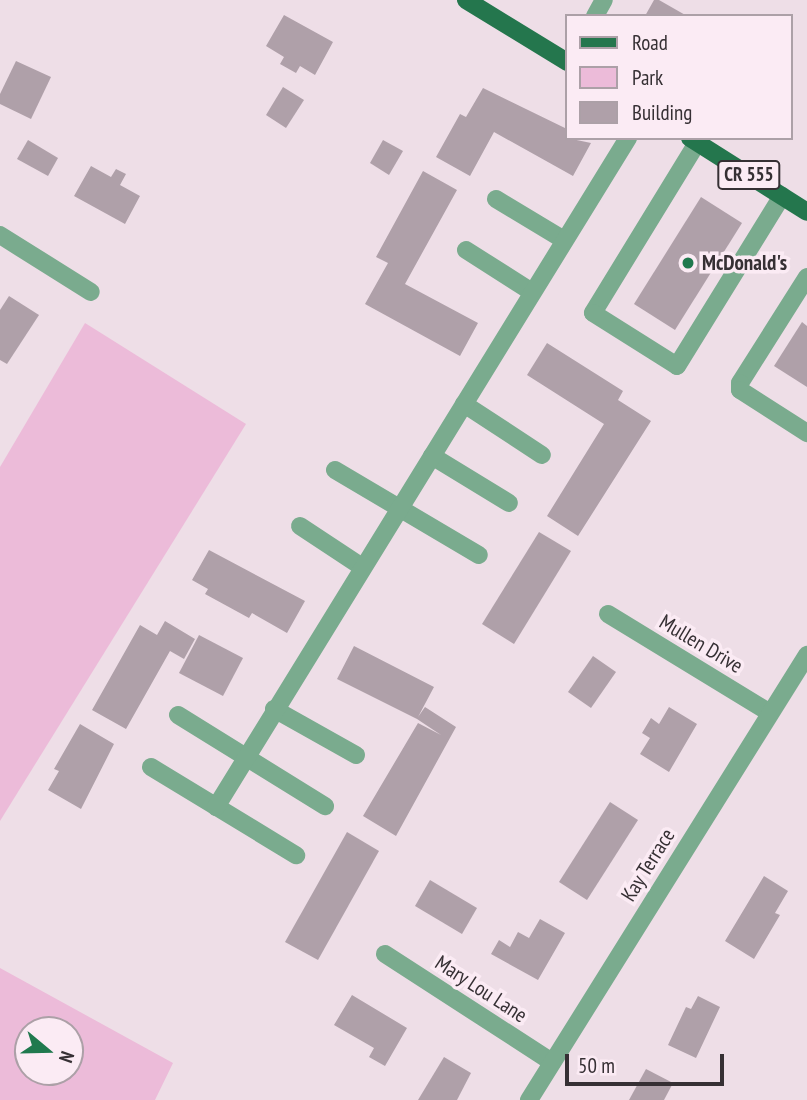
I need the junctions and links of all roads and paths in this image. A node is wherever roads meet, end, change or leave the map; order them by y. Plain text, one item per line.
1 (466, 0) edge
2 (566, 60) edge
3 (627, 140) edge
4 (694, 140) edge
5 (782, 196) junction
6 (496, 199) dead end
7 (807, 212) edge
8 (0, 235) edge
9 (564, 240) junction
10 (466, 250) dead end
11 (807, 278) edge
12 (90, 292) dead end
13 (532, 292) junction
14 (464, 404) junction
15 (807, 433) edge
16 (541, 455) dead end
17 (432, 456) junction
18 (335, 470) dead end
19 (509, 503) dead end
20 (397, 510) junction
21 (300, 526) dead end
22 (479, 555) dead end
23 (362, 567) junction
24 (608, 614) dead end
25 (807, 655) edge
26 (274, 709) junction
27 (770, 713) junction
28 (178, 715) dead end
29 (356, 755) dead end
30 (246, 757) junction
31 (151, 767) dead end
32 (325, 806) dead end
33 (216, 807) junction
34 (296, 855) dead end
35 (384, 954) dead end
36 (552, 1062) junction
37 (529, 1100) edge

1 - 2 main road
3 - 9 street
4 - 5 main road, CR 555
4 - 5 street
5 - 7 main road, CR 555
6 - 9 street
8 - 12 street
9 - 13 street
10 - 13 street
11 - 15 street
13 - 14 street
14 - 16 street
14 - 17 street
17 - 19 street
17 - 20 street
18 - 20 street
20 - 22 street
20 - 23 street
21 - 23 street
23 - 26 street
24 - 27 street, Mullen Drive
25 - 27 street, Kay Terrace
26 - 29 street
26 - 30 street
27 - 36 street, Kay Terrace
28 - 30 street
30 - 32 street
30 - 33 street
31 - 33 street
33 - 34 street
35 - 36 street, Mary Lou Lane
36 - 37 street, Kay Terrace

